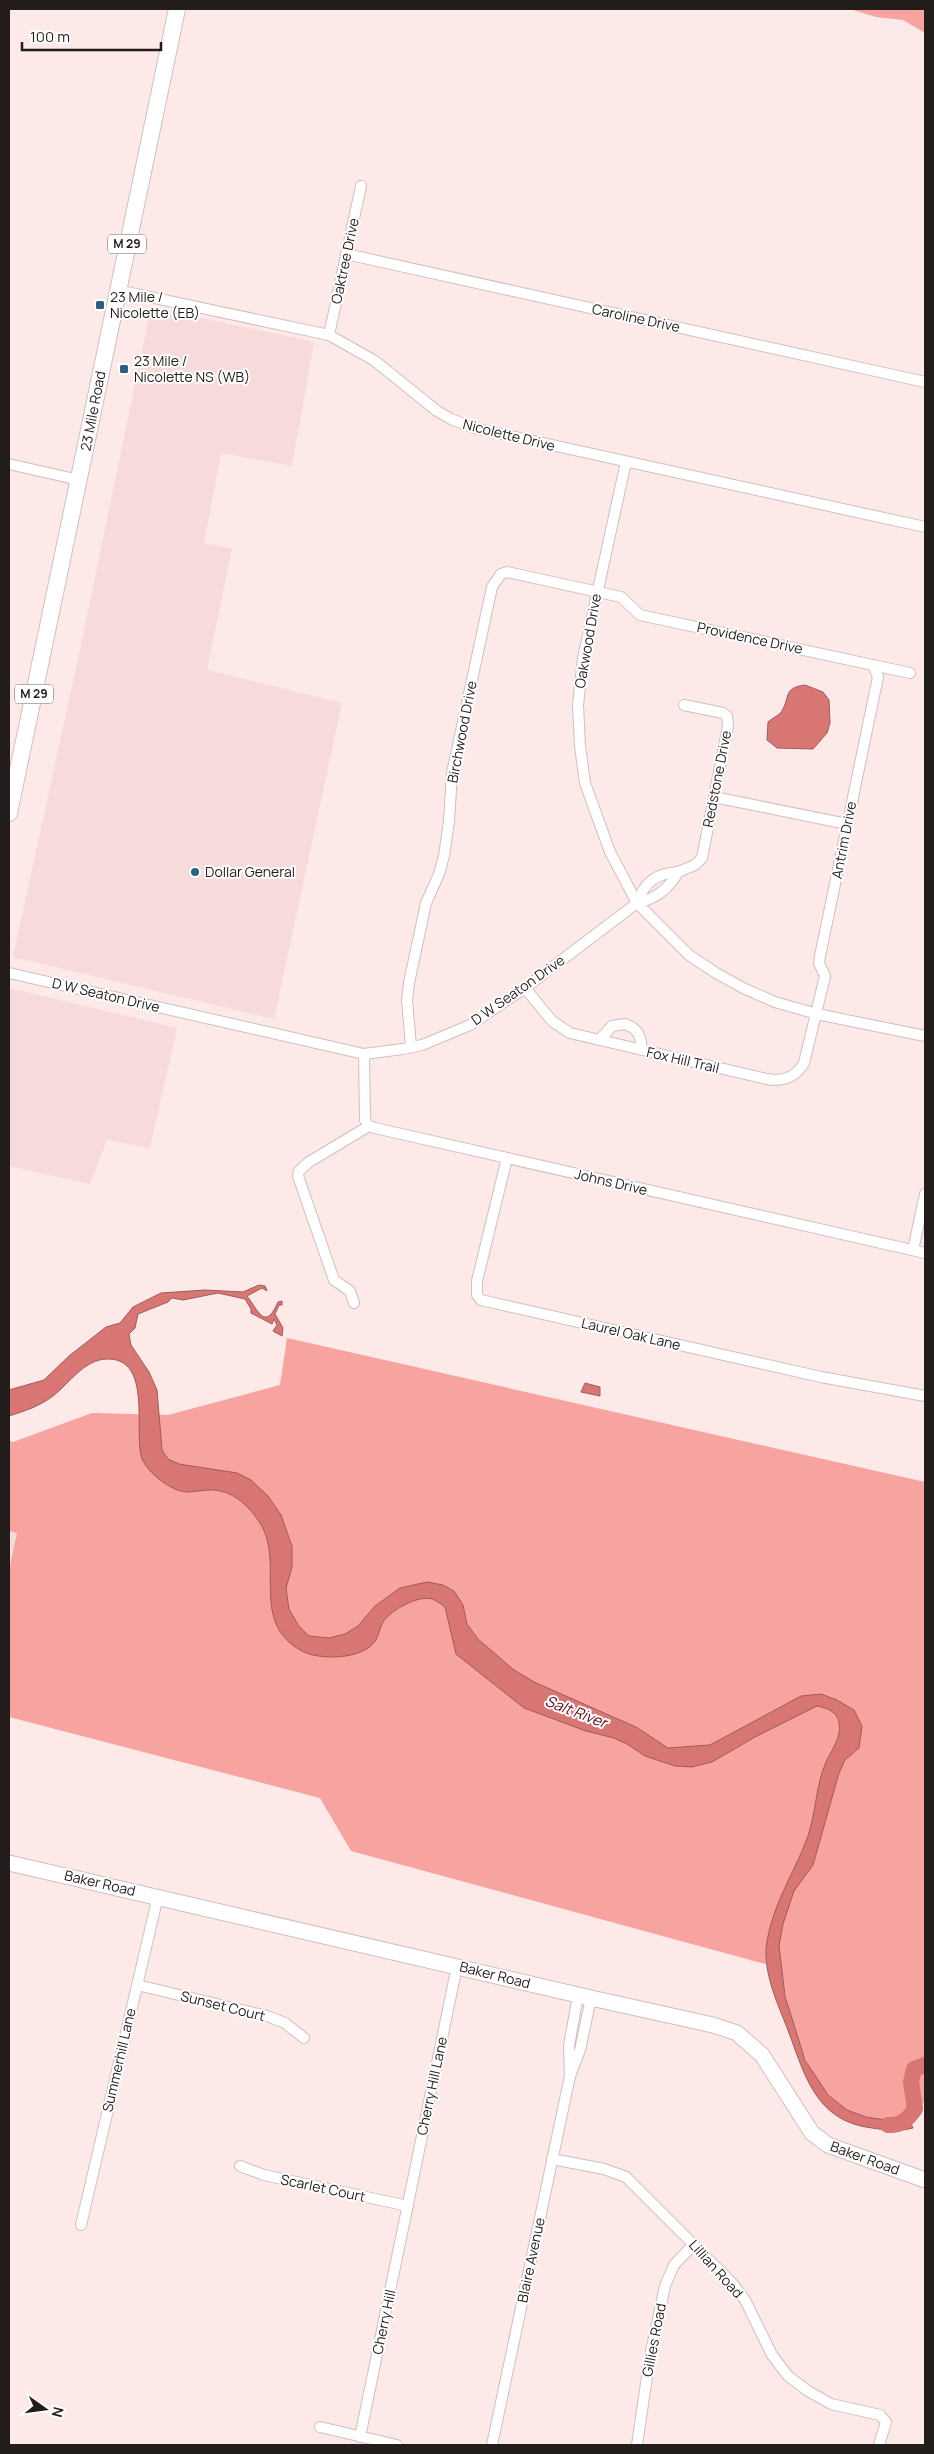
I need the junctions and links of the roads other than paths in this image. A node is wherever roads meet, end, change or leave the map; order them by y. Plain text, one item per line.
1 (177, 9) edge
2 (361, 186) dead end
3 (346, 254) junction
4 (117, 290) junction
5 (329, 336) junction
6 (925, 382) edge
7 (626, 462) junction
8 (9, 464) edge
9 (79, 480) junction
10 (925, 527) edge
11 (597, 592) junction
12 (873, 665) junction
13 (910, 673) dead end
14 (684, 705) dead end
15 (714, 797) junction
16 (9, 813) edge
17 (847, 824) junction
18 (637, 903) junction
19 (9, 973) edge
20 (526, 988) junction
21 (817, 1014) junction
22 (925, 1036) edge
23 (599, 1040) junction
24 (412, 1047) junction
25 (642, 1050) junction
26 (364, 1054) junction
27 (369, 1126) junction
28 (507, 1158) junction
29 (925, 1194) edge
30 (913, 1250) junction
31 (925, 1253) edge
32 (354, 1302) dead end
33 (925, 1396) edge
34 (9, 1863) edge
35 (158, 1896) junction
36 (457, 1966) junction
37 (137, 1985) junction
38 (584, 1997) junction
39 (304, 2038) dead end
40 (552, 2159) junction
41 (240, 2166) dead end
42 (925, 2180) edge
43 (408, 2206) junction
44 (81, 2225) dead end
45 (694, 2244) junction
46 (320, 2427) dead end
47 (360, 2437) junction
48 (397, 2445) edge
49 (492, 2445) edge
50 (637, 2445) edge
51 (879, 2445) edge

1 - 4 main road, 23 Mile Road / M 29
2 - 3 street, Oaktree Drive
3 - 5 street, Oaktree Drive
3 - 6 street, Caroline Drive
4 - 5 street, Nicolette Drive
4 - 9 main road, 23 Mile Road / M 29
5 - 7 street, Nicolette Drive
7 - 10 street, Nicolette Drive
7 - 11 street, Oakwood Drive
8 - 9 street
9 - 16 main road, 23 Mile Road / M 29
11 - 12 street, Providence Drive
11 - 18 street, Oakwood Drive
11 - 24 street, Birchwood Drive
12 - 13 street, Providence Drive
12 - 17 street, Antrim Drive
14 - 15 street, Redstone Drive
15 - 17 street
15 - 18 street, Redstone Drive
17 - 21 street, Antrim Drive
18 - 20 street, D W Seaton Drive
18 - 21 street
19 - 26 street, D W Seaton Drive
20 - 23 street, Fox Hill Trail
20 - 24 street, D W Seaton Drive
21 - 22 street
21 - 25 street, Fox Hill Trail
23 - 25 street, Fox Hill Trail
23 - 25 street
24 - 26 street, D W Seaton Drive
26 - 27 street
27 - 28 street, Johns Drive
27 - 32 street
28 - 30 street, Johns Drive
28 - 33 street, Laurel Oak Lane
29 - 30 street
30 - 31 street, Johns Drive
34 - 35 street, Baker Road
35 - 36 street, Baker Road
35 - 37 street, Summerhill Lane
36 - 38 street, Baker Road
36 - 43 street, Cherry Hill Lane
37 - 39 street, Sunset Court
37 - 44 street, Summerhill Lane
38 - 40 street, Blaire Avenue
38 - 42 street, Baker Road
40 - 45 street, Lillian Road
40 - 49 street, Blaire Avenue
41 - 43 street, Scarlet Court
43 - 47 street, Cherry Hill
45 - 50 street, Gillies Road
45 - 51 street, Lillian Road
46 - 47 street
47 - 48 street

